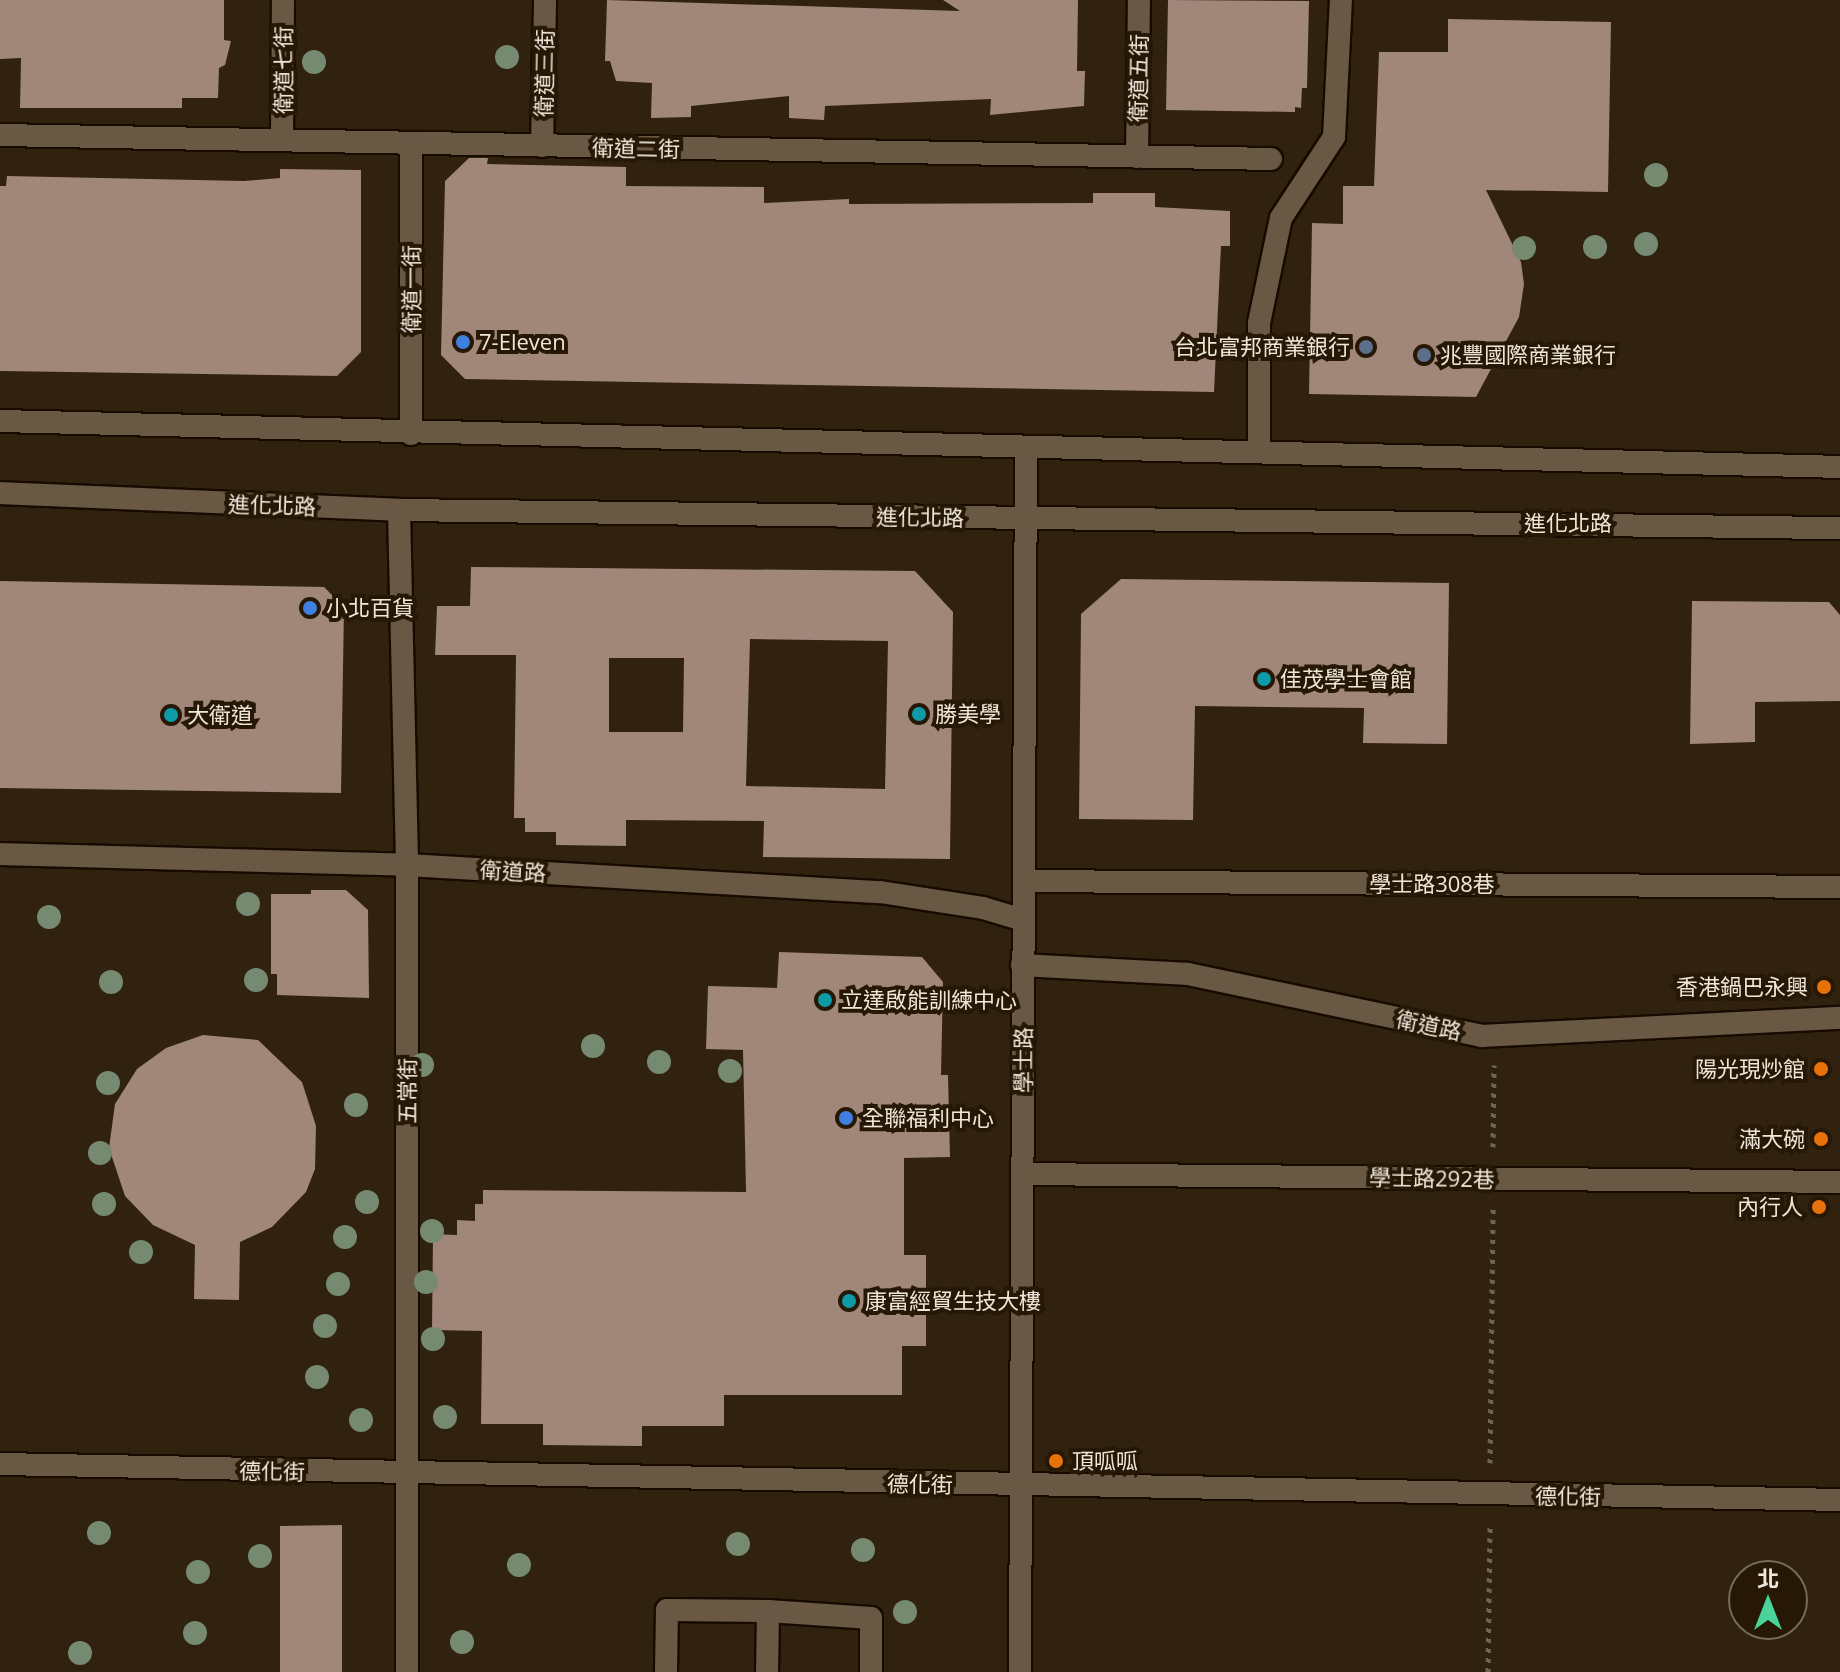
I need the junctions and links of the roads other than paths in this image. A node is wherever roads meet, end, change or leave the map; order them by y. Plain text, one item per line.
1 (283, 0) edge
2 (545, 0) edge
3 (1139, 0) edge
4 (1341, 0) edge
5 (0, 135) edge
6 (282, 139) junction
7 (411, 143) junction
8 (542, 146) junction
9 (1137, 157) junction
10 (1271, 159) dead end
11 (0, 421) edge
12 (411, 434) junction
13 (1026, 447) junction
14 (1259, 452) junction
15 (1840, 467) edge
16 (0, 493) edge
17 (399, 510) junction
18 (1027, 519) junction
19 (1840, 528) edge
20 (0, 854) edge
21 (407, 865) junction
22 (1024, 881) junction
23 (1840, 887) edge
24 (1023, 920) junction
25 (1022, 965) junction
26 (1840, 1018) edge
27 (1024, 1174) junction
28 (1840, 1182) edge
29 (0, 1464) edge
30 (408, 1474) junction
31 (1021, 1486) junction
32 (1840, 1500) edge
33 (768, 1611) junction
34 (407, 1672) edge
35 (666, 1672) edge
36 (767, 1672) edge
37 (871, 1672) edge
38 (1020, 1672) edge

1 - 6 street, 衛道七街
2 - 8 street, 衛道三街
3 - 9 street, 衛道五街
4 - 14 street
5 - 6 street, 衛道二街
6 - 7 street, 衛道二街
7 - 8 street, 衛道二街
7 - 12 street, 衛道一街
8 - 9 street, 衛道二街
9 - 10 street, 衛道二街
11 - 12 street
12 - 13 street
13 - 14 street
13 - 18 street, 學士路
14 - 15 street
16 - 17 street, 進化北路
17 - 18 street, 進化北路
17 - 21 street, 五常街
18 - 19 street, 進化北路
18 - 22 street, 學士路
20 - 21 street, 衛道路
21 - 24 street, 衛道路
21 - 30 street, 五常街
22 - 23 street, 學士路308巷
22 - 24 street, 學士路
24 - 25 street, 學士路
25 - 26 street, 衛道路
25 - 27 street, 學士路
27 - 28 street, 學士路292巷
27 - 31 street, 學士路
29 - 30 street, 德化街
30 - 31 street, 德化街
30 - 34 street, 五常街
31 - 32 street, 德化街
31 - 38 street, 學士路
33 - 35 street
33 - 36 street
33 - 37 street

